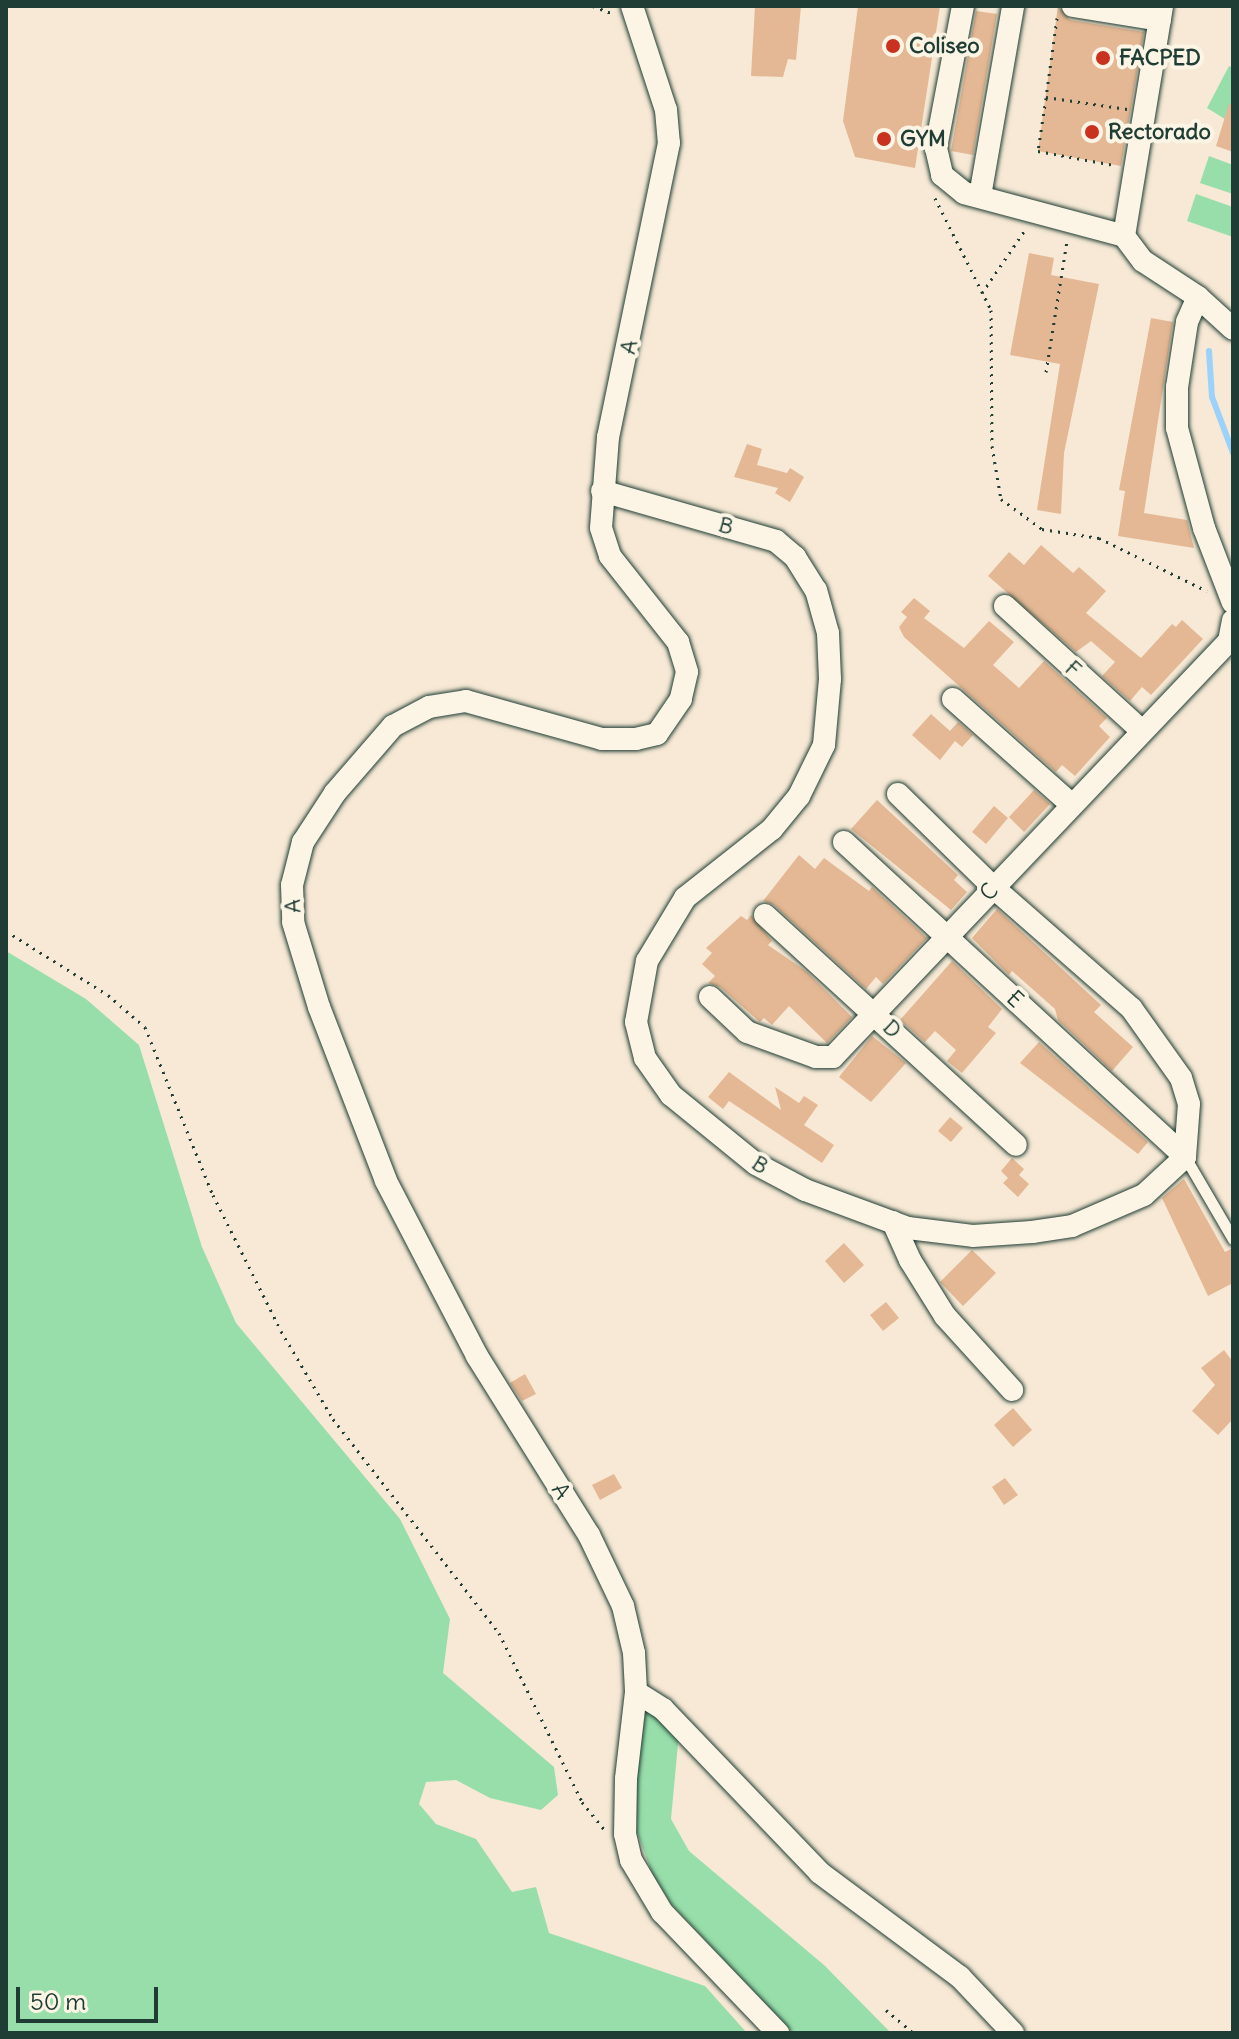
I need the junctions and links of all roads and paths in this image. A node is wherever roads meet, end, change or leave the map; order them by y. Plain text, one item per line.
1 (632, 6) edge
2 (963, 6) edge
3 (1013, 6) edge
4 (1058, 6) edge
5 (1073, 6) edge
6 (1161, 13) edge
7 (1046, 97) junction
8 (1146, 112) junction
9 (1138, 169) junction
10 (942, 175) junction
11 (980, 196) junction
12 (1036, 214) junction
13 (1070, 222) junction
14 (1124, 236) junction
15 (982, 294) junction
16 (1198, 297) junction
17 (1233, 329) edge
18 (1046, 372) dead end
19 (602, 491) junction
20 (1233, 601) edge
21 (1005, 606) dead end
22 (1233, 620) edge
23 (953, 699) dead end
24 (1142, 731) junction
25 (898, 794) dead end
26 (1072, 805) junction
27 (844, 842) dead end
28 (993, 887) junction
29 (765, 915) dead end
30 (6, 931) edge
31 (949, 937) junction
32 (710, 997) dead end
33 (877, 1016) junction
34 (1016, 1145) dead end
35 (1185, 1157) junction
36 (893, 1222) junction
37 (1233, 1239) edge
38 (1012, 1390) dead end
39 (636, 1692) junction
40 (625, 1834) junction
41 (886, 2010) dead end
42 (778, 2033) edge
43 (913, 2033) edge
44 (1013, 2033) edge

1 - 19 street, A
2 - 10 street
3 - 11 street
4 - 7 path
5 - 6 street
6 - 8 street
7 - 8 path
7 - 9 path
8 - 9 street
9 - 14 street
10 - 11 street
10 - 15 path
11 - 12 street
12 - 13 street
12 - 15 path
13 - 14 street
13 - 18 path
14 - 16 street
15 - 20 path
16 - 17 street
16 - 20 street
19 - 36 street, B
19 - 39 street, A
21 - 24 street, F
22 - 24 street, C
23 - 26 street
24 - 26 street, C
25 - 28 street
26 - 28 street, C
27 - 31 street, E
28 - 31 street, C
28 - 35 street
29 - 33 street, D
30 - 40 path
31 - 33 street, C
31 - 35 street, E
32 - 33 street, C
33 - 34 street, D
35 - 36 street, B
35 - 37 lane
36 - 38 street
39 - 40 street, A
39 - 44 street
40 - 42 street, A
41 - 43 path

